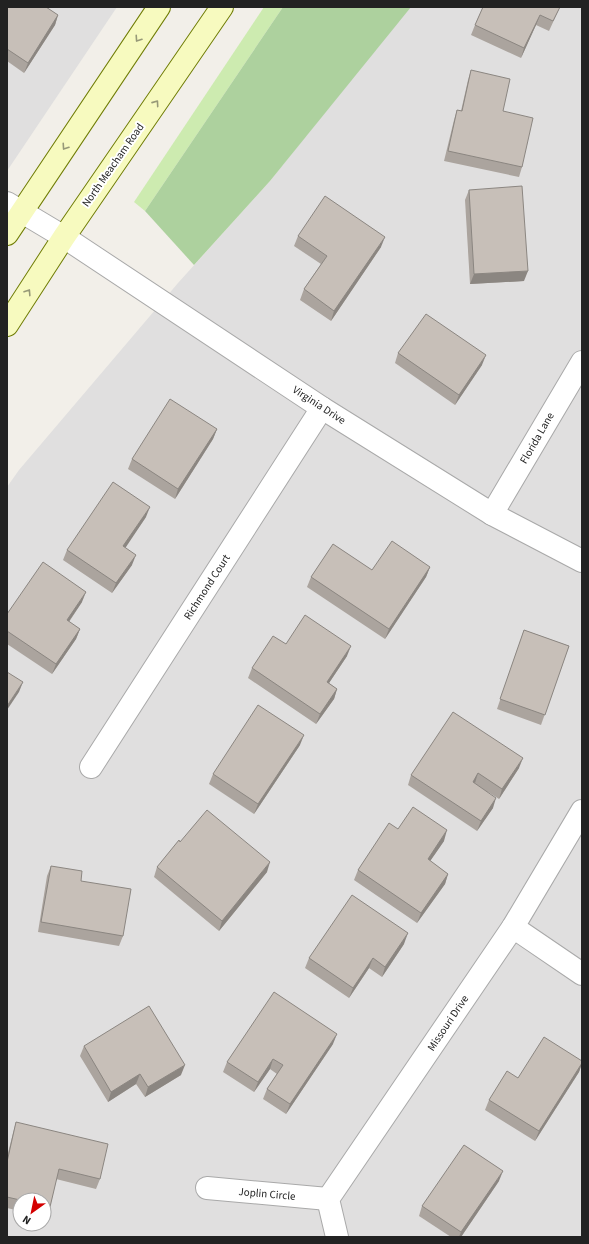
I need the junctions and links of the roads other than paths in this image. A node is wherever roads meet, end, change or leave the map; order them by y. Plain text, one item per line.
1 (159, 7) edge
2 (222, 7) edge
3 (14, 208) edge
4 (7, 234) edge
5 (64, 236) junction
6 (7, 325) edge
7 (582, 362) edge
8 (322, 408) junction
9 (492, 514) junction
10 (582, 561) edge
11 (91, 766) dead end
12 (582, 811) edge
13 (513, 927) junction
14 (582, 974) edge
15 (207, 1188) dead end
16 (328, 1199) junction
17 (337, 1237) edge

1 -> 3 main road
5 -> 2 main road, North Meacham Road
3 - 4 main road
3 - 5 street, Virginia Drive
6 -> 5 main road, North Meacham Road
5 - 8 street, Virginia Drive
7 - 9 street, Florida Lane
8 - 9 street, Virginia Drive
8 - 11 street, Richmond Court
9 - 10 street, Virginia Drive
12 - 13 street, Missouri Drive
13 - 14 street
13 - 16 street, Missouri Drive
15 - 16 street, Joplin Circle
16 - 17 street

